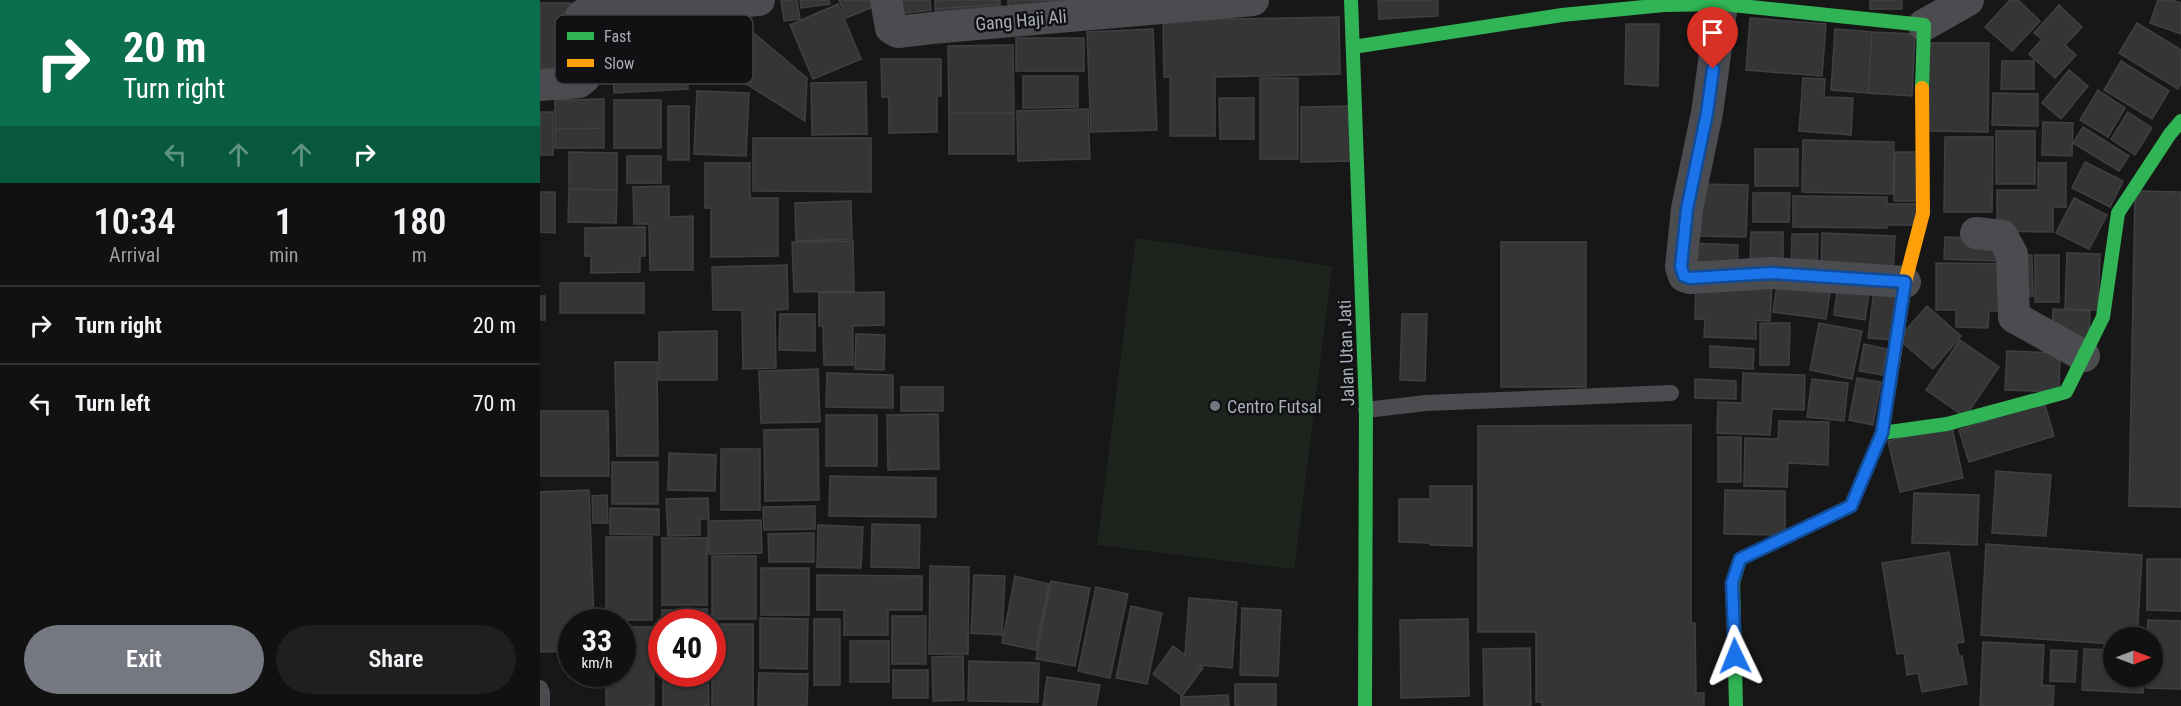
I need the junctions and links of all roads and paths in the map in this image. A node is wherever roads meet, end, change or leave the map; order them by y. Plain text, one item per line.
1 (759, 0) edge
2 (886, 0) edge
3 (1253, 0) edge
4 (1351, 0) edge
5 (1968, 0) edge
6 (1722, 4) junction
7 (583, 15) edge
8 (1924, 26) junction
9 (1353, 47) junction
10 (555, 84) edge
11 (540, 85) edge
12 (2181, 121) edge
13 (1976, 233) dead end
14 (1905, 282) junction
15 (2084, 356) junction
16 (1671, 393) dead end
17 (1366, 410) junction
18 (1882, 433) junction
19 (540, 688) edge
20 (542, 706) edge
21 (1365, 706) edge
22 (1736, 706) edge

1 - 7 street
2 - 3 street, Gang Haji Ali
4 - 9 street, Jalan Utan Jati
5 - 8 street
6 - 8 street
6 - 9 street
6 - 14 street
8 - 14 street
9 - 17 street, Jalan Utan Jati
10 - 11 street
12 - 15 street
13 - 15 street
14 - 18 street
15 - 18 street
16 - 17 lane
17 - 21 street, Jalan Utan Jati
18 - 22 street
19 - 20 lane

